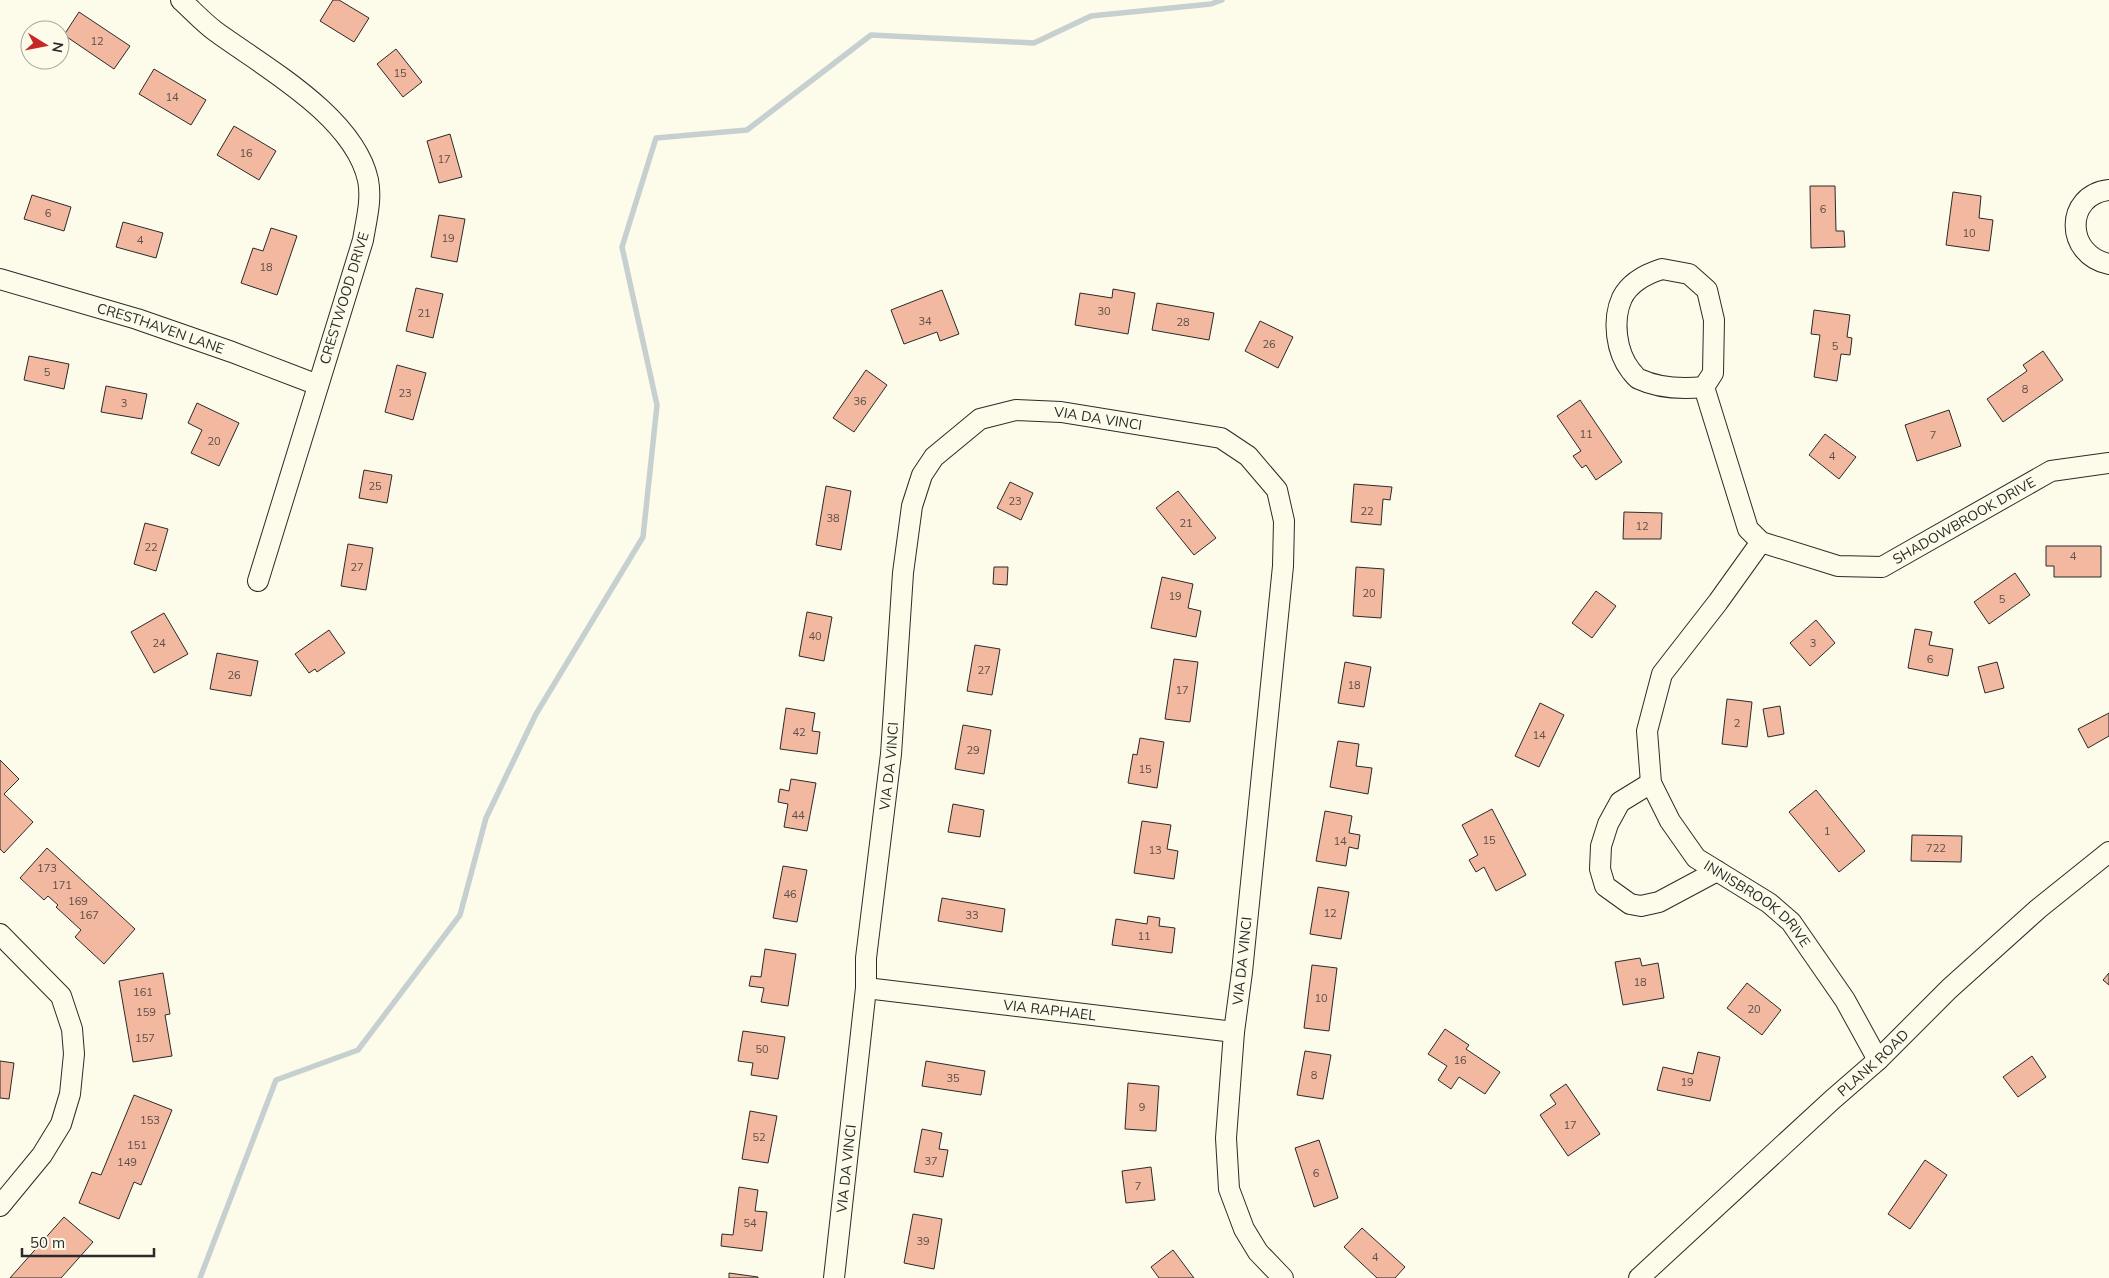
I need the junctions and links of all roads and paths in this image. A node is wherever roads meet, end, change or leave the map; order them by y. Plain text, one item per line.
1 (180, 0) edge
2 (2109, 190) edge
3 (2109, 264) edge
4 (0, 279) edge
5 (318, 385) junction
6 (1704, 387) junction
7 (2109, 463) edge
8 (1761, 542) junction
9 (258, 581) dead end
10 (1651, 783) junction
11 (2109, 852) edge
12 (1717, 871) junction
13 (0, 934) edge
14 (866, 988) junction
15 (1234, 1032) junction
16 (1878, 1060) junction
17 (0, 1206) edge
18 (834, 1278) edge
19 (1283, 1278) edge
20 (1639, 1278) edge

1 - 5 street, CRESTWOOD DRIVE
2 - 3 street
4 - 5 street, CRESTHAVEN LANE
5 - 9 street, CRESTWOOD DRIVE
6 - 6 street
6 - 8 street
7 - 8 street, SHADOWBROOK DRIVE
8 - 10 street, INNISBROOK DRIVE
10 - 12 street, INNISBROOK DRIVE
10 - 12 street
11 - 16 street, PLANK ROAD
12 - 16 street, INNISBROOK DRIVE
13 - 17 street
14 - 15 street, VIA RAPHAEL
14 - 15 street, VIA DA VINCI
14 - 18 street, VIA DA VINCI
15 - 19 street, VIA DA VINCI
16 - 20 street, PLANK ROAD

